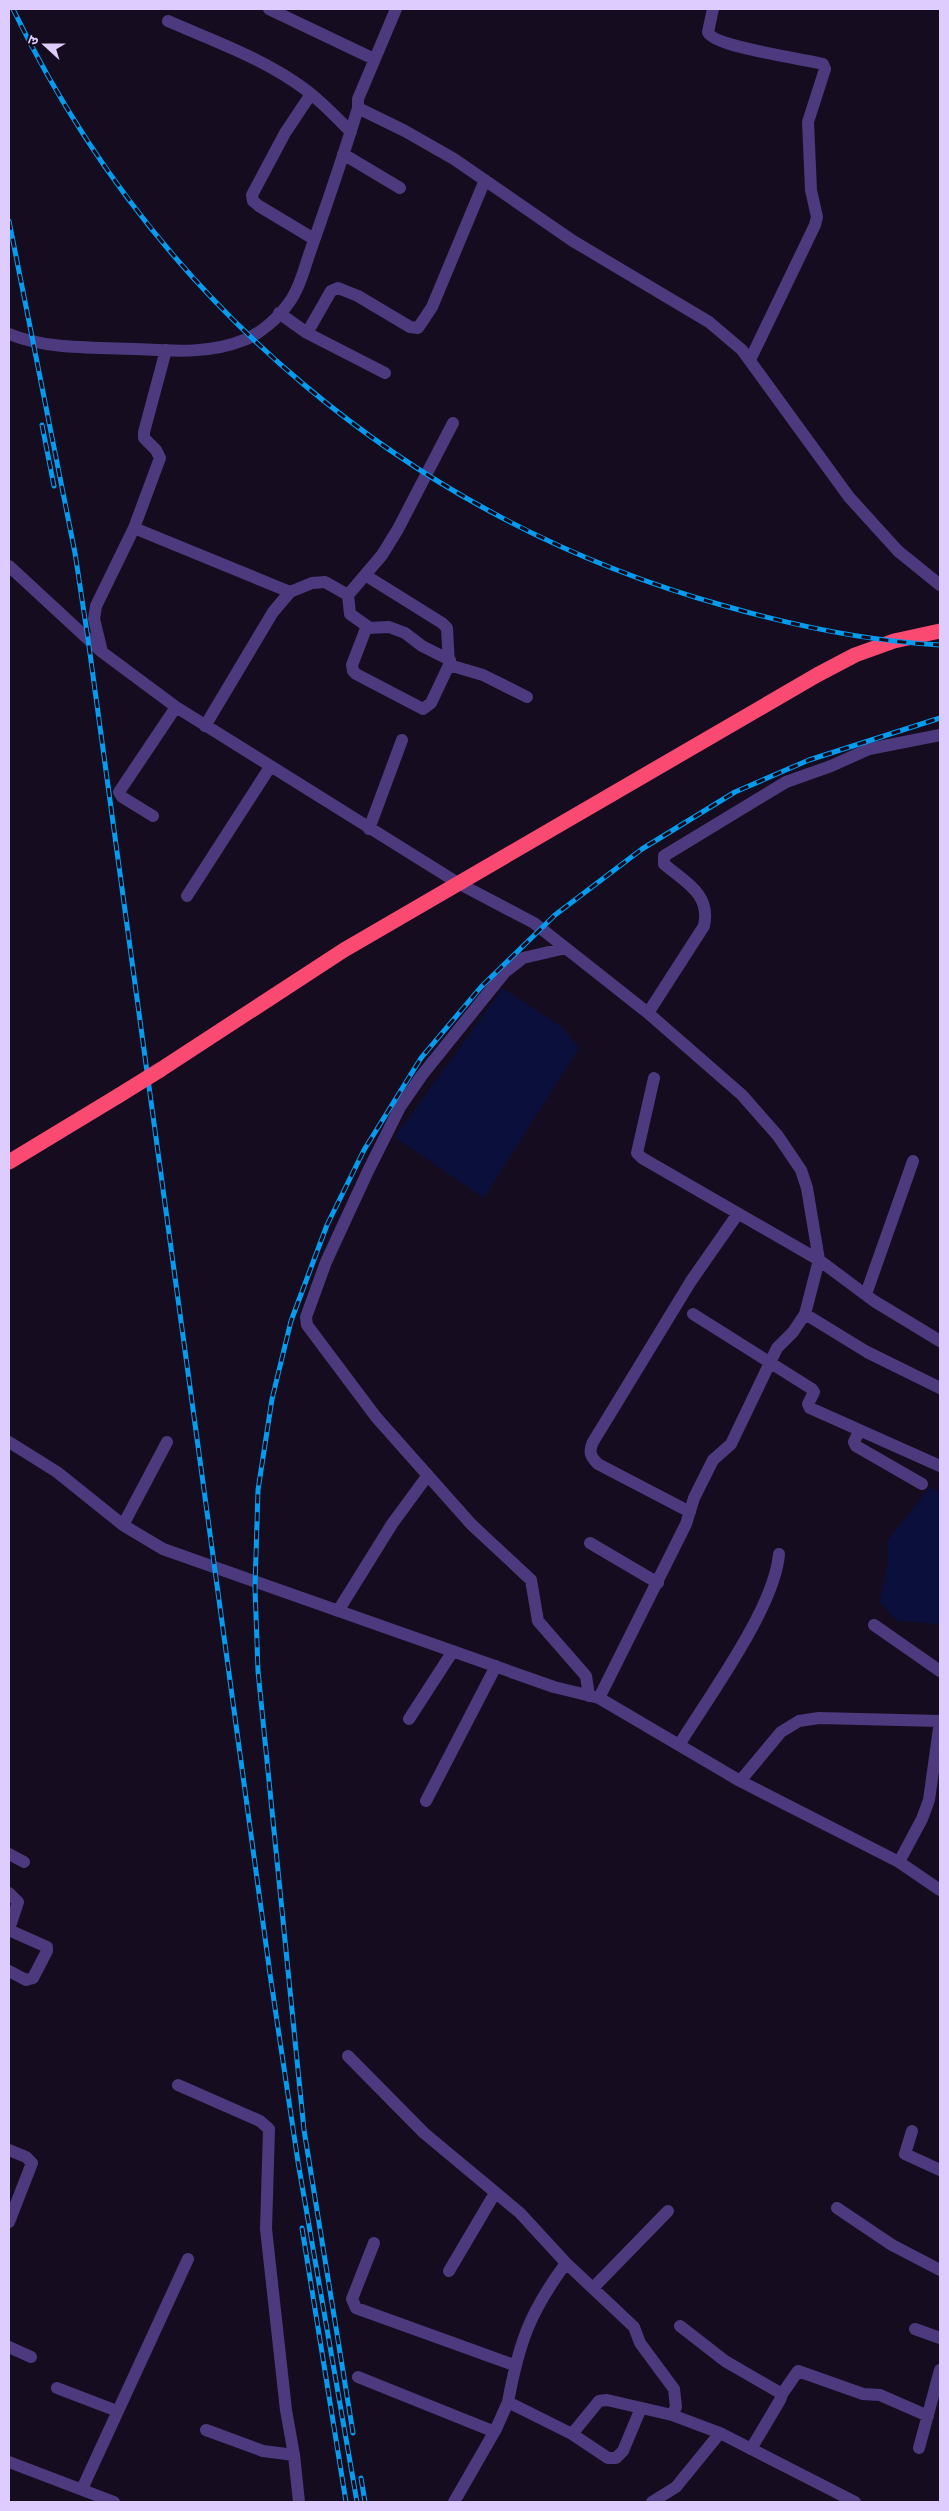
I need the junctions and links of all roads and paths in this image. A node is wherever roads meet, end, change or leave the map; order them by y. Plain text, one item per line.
1 (269, 9) edge
2 (396, 9) edge
3 (713, 9) edge
4 (168, 21) dead end
5 (374, 59) junction
6 (311, 94) junction
7 (358, 108) junction
8 (351, 132) junction
9 (344, 154) junction
10 (485, 180) junction
11 (400, 188) dead end
12 (314, 239) junction
13 (279, 314) junction
14 (307, 333) junction
15 (9, 334) edge
16 (166, 350) junction
17 (750, 360) junction
18 (385, 373) dead end
19 (453, 423) dead end
20 (134, 528) junction
21 (9, 566) edge
22 (365, 575) junction
23 (940, 586) edge
24 (290, 592) junction
25 (348, 595) junction
26 (368, 628) junction
27 (940, 631) edge
28 (102, 652) junction
29 (450, 662) junction
30 (527, 697) dead end
31 (176, 707) junction
32 (206, 726) junction
33 (940, 735) edge
34 (402, 740) dead end
35 (270, 767) junction
36 (153, 816) dead end
37 (369, 829) junction
38 (458, 883) junction
39 (187, 896) dead end
40 (566, 948) junction
41 (648, 1013) junction
42 (654, 1078) dead end
43 (913, 1161) dead end
44 (9, 1162) edge
45 (737, 1214) junction
46 (819, 1260) junction
47 (866, 1294) junction
48 (693, 1314) dead end
49 (805, 1314) junction
50 (940, 1341) edge
51 (770, 1364) junction
52 (940, 1388) edge
53 (859, 1430) junction
54 (9, 1442) edge
55 (167, 1442) dead end
56 (940, 1466) edge
57 (428, 1476) junction
58 (922, 1484) dead end
59 (690, 1512) junction
60 (123, 1525) junction
61 (590, 1543) dead end
62 (779, 1554) dead end
63 (658, 1583) junction
64 (338, 1611) junction
65 (874, 1625) dead end
66 (453, 1651) junction
67 (496, 1666) junction
68 (940, 1671) edge
69 (594, 1697) junction
70 (409, 1719) dead end
71 (940, 1721) edge
72 (679, 1745) junction
73 (740, 1781) junction
74 (426, 1801) dead end
75 (9, 1854) edge
76 (24, 1862) dead end
77 (899, 1862) junction
78 (940, 1890) edge
79 (9, 1893) edge
80 (9, 1971) edge
81 (348, 2056) dead end
82 (178, 2085) dead end
83 (912, 2131) dead end
84 (9, 2150) edge
85 (940, 2170) edge
86 (495, 2192) junction
87 (837, 2208) dead end
88 (668, 2211) dead end
89 (10, 2217) edge
90 (374, 2243) dead end
91 (188, 2259) dead end
92 (566, 2263) junction
93 (940, 2270) edge
94 (449, 2271) dead end
95 (594, 2287) junction
96 (680, 2326) dead end
97 (915, 2329) dead end
98 (940, 2338) edge
99 (9, 2348) edge
100 (31, 2358) dead end
101 (514, 2366) junction
102 (940, 2370) edge
103 (358, 2377) dead end
104 (57, 2388) dead end
105 (782, 2394) junction
106 (508, 2402) junction
107 (641, 2408) junction
108 (117, 2411) junction
109 (672, 2415) junction
110 (928, 2416) junction
111 (496, 2429) junction
112 (206, 2430) dead end
113 (720, 2433) junction
114 (572, 2434) junction
115 (918, 2448) dead end
116 (751, 2449) junction
117 (294, 2455) junction
118 (9, 2462) edge
119 (82, 2489) junction
120 (114, 2502) edge
121 (299, 2502) edge
122 (454, 2502) edge
123 (652, 2502) edge
124 (855, 2502) edge

1 - 5 street
2 - 5 street
3 - 17 street
4 - 6 street
5 - 7 street
6 - 8 street
6 - 12 street
7 - 8 street
7 - 10 street
8 - 9 street
9 - 11 street
9 - 12 street
10 - 14 street
10 - 17 street
12 - 13 street
13 - 14 street
13 - 16 street
14 - 18 street
15 - 16 street
16 - 20 street
17 - 23 street
19 - 22 street
20 - 24 street
20 - 28 street
21 - 28 street
22 - 25 street
22 - 29 street
24 - 25 street
24 - 32 street
25 - 26 street
26 - 29 street
26 - 29 street
27 - 38 highway
28 - 31 street
29 - 30 street
31 - 32 street
31 - 36 street
32 - 35 street
33 - 41 street
34 - 37 street
35 - 37 street
35 - 39 street
37 - 38 street
38 - 40 street
38 - 44 highway, bridge
40 - 41 street
40 - 57 street
41 - 46 street
42 - 45 street
43 - 47 street
45 - 46 street
45 - 59 street
46 - 47 street
46 - 49 street
47 - 50 street
48 - 51 street
49 - 51 street
49 - 52 street
51 - 53 street
51 - 59 street
53 - 56 street
53 - 58 street
54 - 60 street
55 - 60 street
57 - 64 street
57 - 69 street
59 - 63 street
60 - 64 street
61 - 63 street
62 - 72 street
63 - 69 street
64 - 66 street
65 - 68 street
66 - 67 street
66 - 70 street
67 - 69 street
67 - 74 street
69 - 72 street
71 - 73 street
71 - 77 street
72 - 73 street
73 - 77 street
75 - 76 street
77 - 78 street
79 - 80 street
81 - 86 street
82 - 117 street
83 - 85 street
84 - 89 street
86 - 92 street
86 - 94 street
87 - 93 street
88 - 95 street
90 - 101 street
91 - 108 street
92 - 95 street
92 - 101 street
95 - 109 street
96 - 105 street
97 - 98 street
99 - 100 street
101 - 106 street
102 - 110 street
103 - 111 street
104 - 108 street
105 - 110 street
105 - 116 street
106 - 111 street
106 - 114 street
107 - 109 street
107 - 114 street
107 - 114 street
108 - 119 street
109 - 113 street
110 - 115 street
111 - 122 street
112 - 117 street
113 - 116 street
113 - 123 street
116 - 124 street
117 - 121 street
118 - 119 street
119 - 120 street

